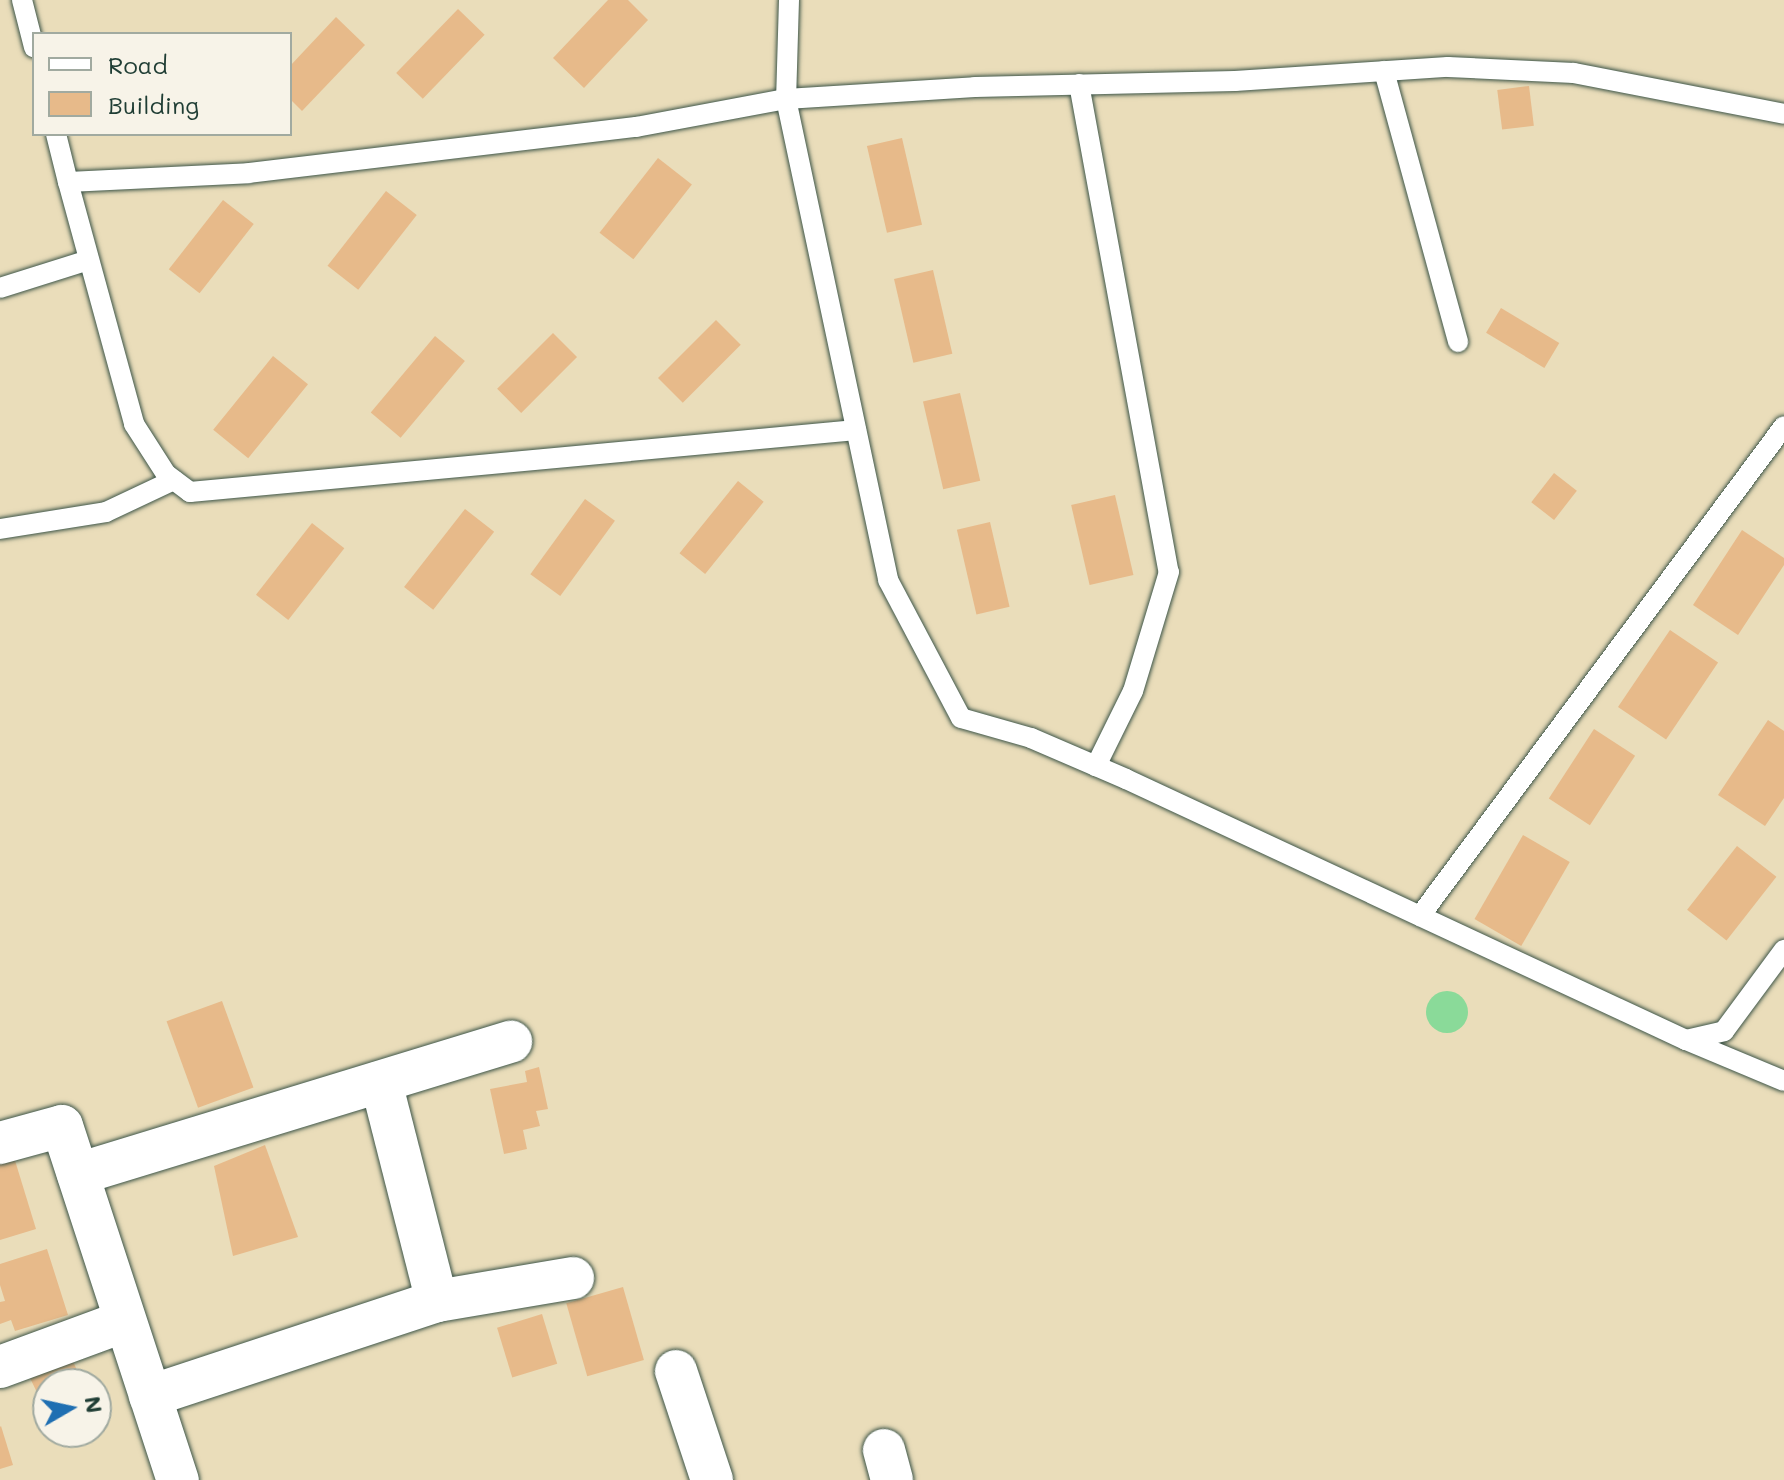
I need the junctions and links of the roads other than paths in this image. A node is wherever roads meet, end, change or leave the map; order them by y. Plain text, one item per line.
1 (22, 0) edge
2 (789, 0) edge
3 (32, 39) edge
4 (1384, 71) junction
5 (1079, 84) junction
6 (786, 99) junction
7 (1784, 114) edge
8 (56, 136) edge
9 (68, 182) junction
10 (89, 260) junction
11 (0, 288) edge
12 (1458, 342) dead end
13 (1784, 426) edge
14 (856, 430) junction
15 (174, 480) junction
16 (0, 529) edge
17 (1096, 766) junction
18 (1420, 916) junction
19 (1784, 950) edge
20 (1686, 1040) junction
21 (511, 1042) dead end
22 (1784, 1081) edge
23 (381, 1082) junction
24 (0, 1143) edge
25 (78, 1174) junction
26 (573, 1278) dead end
27 (437, 1301) junction
28 (125, 1321) junction
29 (0, 1367) edge
30 (676, 1371) dead end
31 (150, 1396) junction
32 (178, 1480) edge
33 (712, 1480) edge

1 - 3 lane
2 - 6 lane
4 - 5 lane
4 - 7 lane
4 - 12 lane
5 - 6 lane
5 - 17 lane
6 - 9 lane
6 - 14 lane
8 - 9 lane
9 - 10 lane
10 - 11 lane
10 - 15 lane
13 - 18 lane
14 - 15 lane
14 - 17 lane
15 - 16 lane
17 - 18 lane
18 - 20 lane
19 - 20 lane
20 - 22 lane
21 - 23 street
23 - 25 street
23 - 27 street
24 - 25 street
25 - 28 street
26 - 27 street
27 - 31 street
28 - 29 street
28 - 31 street
30 - 33 street
31 - 32 street

